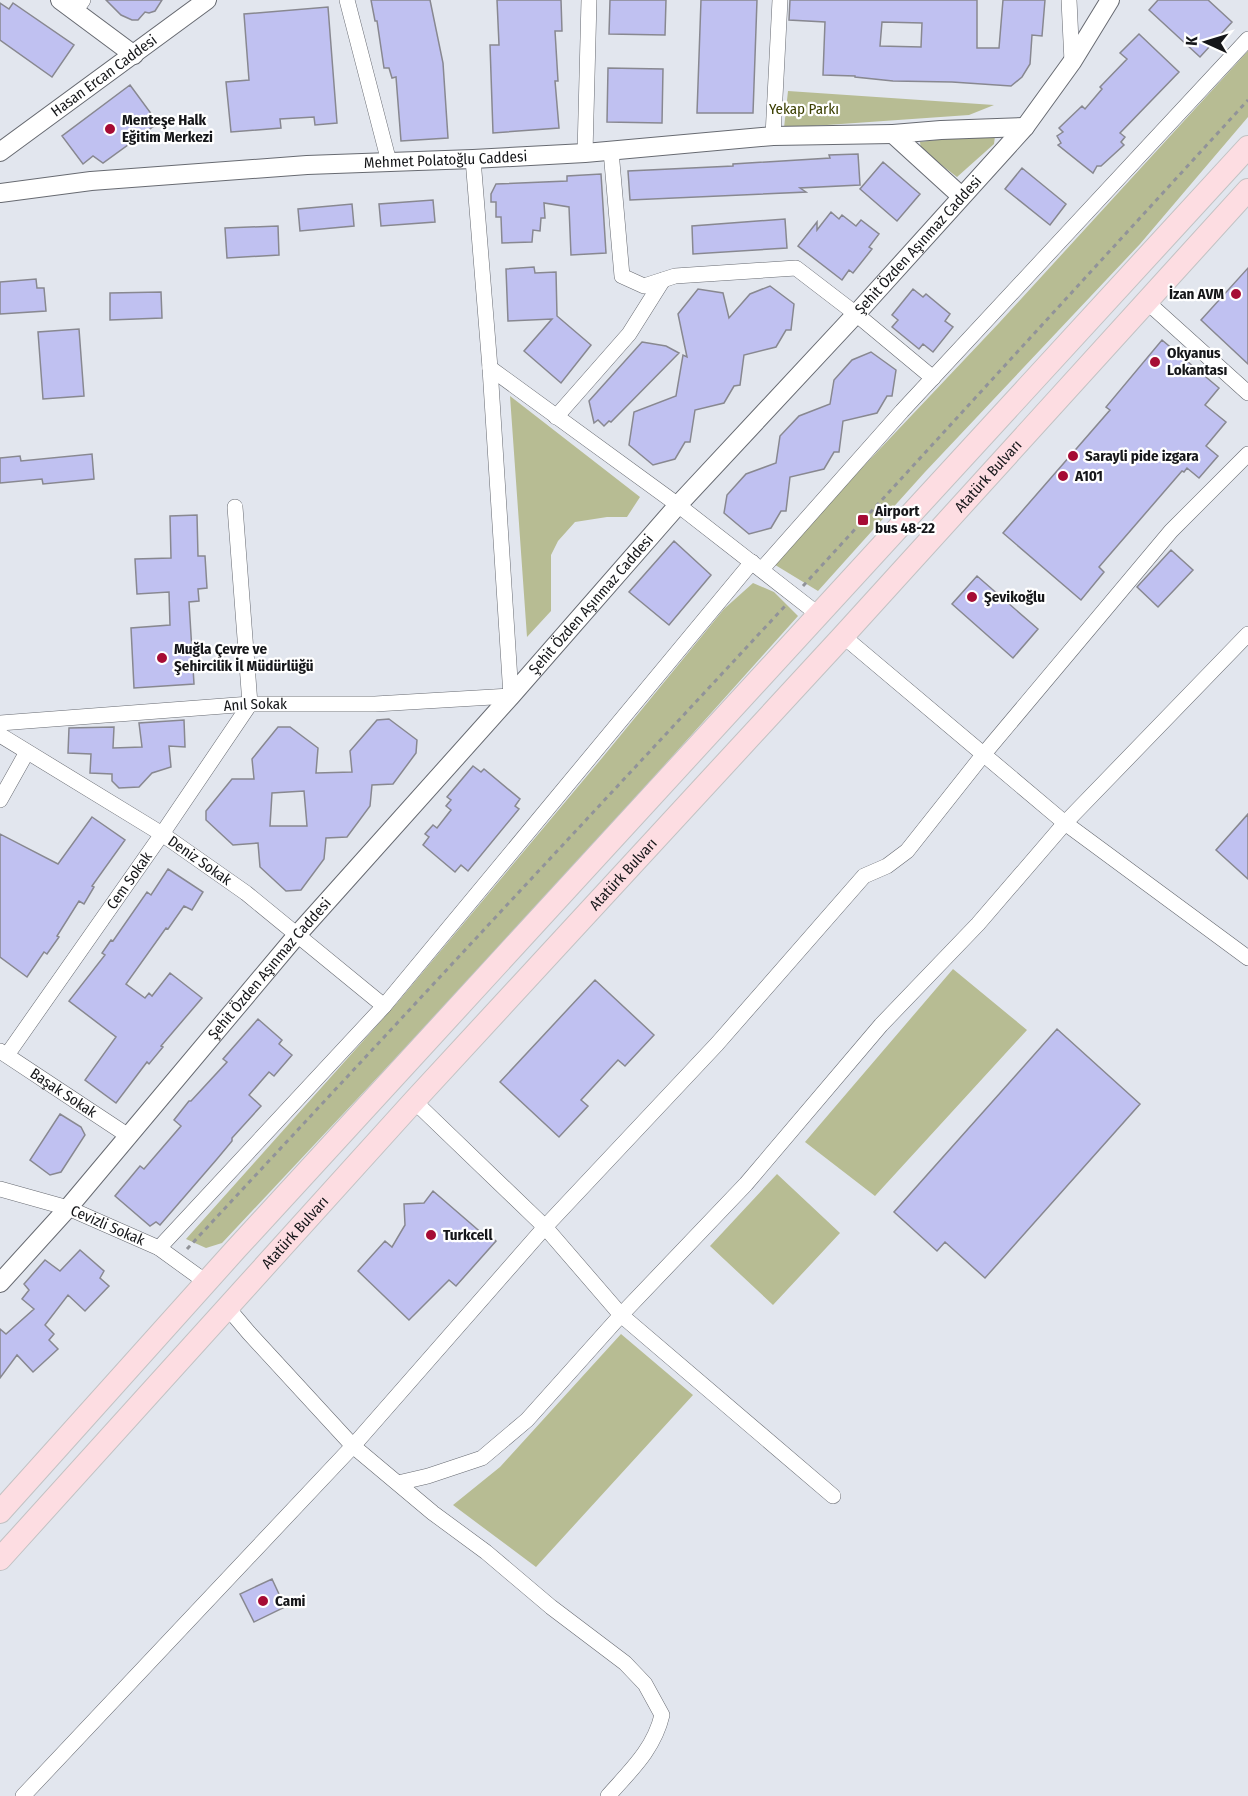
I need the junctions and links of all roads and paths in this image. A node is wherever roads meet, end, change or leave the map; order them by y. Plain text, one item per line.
1 (60, 0) edge
2 (207, 0) edge
3 (346, 0) edge
4 (589, 0) edge
5 (780, 0) edge
6 (1069, 0) edge
7 (1110, 0) edge
8 (79, 5) edge
9 (1248, 39) edge
10 (134, 55) junction
11 (1072, 62) junction
12 (1248, 100) edge
13 (1025, 127) junction
14 (893, 134) junction
15 (773, 136) junction
16 (1248, 147) edge
17 (611, 151) junction
18 (0, 152) edge
19 (585, 153) junction
20 (473, 159) junction
21 (389, 162) junction
22 (1248, 190) edge
23 (0, 193) edge
24 (961, 196) junction
25 (663, 280) junction
26 (1146, 301) junction
27 (856, 314) junction
28 (490, 368) junction
29 (933, 378) junction
30 (1248, 393) edge
31 (556, 417) junction
32 (1248, 454) edge
33 (678, 506) junction
34 (235, 507) dead end
35 (757, 565) junction
36 (795, 595) junction
37 (819, 615) junction
38 (1248, 634) edge
39 (843, 636) junction
40 (511, 696) junction
41 (250, 704) junction
42 (0, 723) edge
43 (0, 735) edge
44 (27, 752) junction
45 (984, 755) junction
46 (0, 800) edge
47 (1065, 823) junction
48 (162, 834) junction
49 (297, 935) junction
50 (1248, 958) edge
51 (384, 1006) junction
52 (3, 1053) edge
53 (414, 1101) junction
54 (127, 1135) junction
55 (0, 1189) edge
56 (68, 1208) junction
57 (545, 1227) junction
58 (159, 1248) junction
59 (176, 1260) junction
60 (206, 1282) junction
61 (0, 1283) edge
62 (227, 1307) junction
63 (621, 1315) junction
64 (353, 1446) junction
65 (398, 1483) junction
66 (833, 1496) dead end
67 (0, 1512) edge
68 (0, 1559) edge
69 (23, 1796) edge
70 (608, 1796) edge

1 - 8 street
2 - 10 street, Hasan Ercan Caddesi
3 - 21 street
4 - 19 street
5 - 15 street
6 - 11 street
7 - 11 street, Şehit Özden Aşınmaz Caddesi
8 - 10 street
9 - 29 street
10 - 18 street, Hasan Ercan Caddesi
11 - 13 street, Şehit Özden Aşınmaz Caddesi
12 - 36 path
13 - 14 street, Mehmet Polatoğlu Caddesi
13 - 24 street, Şehit Özden Aşınmaz Caddesi
14 - 15 street, Mehmet Polatoğlu Caddesi
14 - 24 street
15 - 17 street, Mehmet Polatoğlu Caddesi
16 - 37 main road, Atatürk Bulvarı
17 - 19 street, Mehmet Polatoğlu Caddesi
17 - 25 street
19 - 20 street, Mehmet Polatoğlu Caddesi
20 - 21 street, Mehmet Polatoğlu Caddesi
20 - 28 street
21 - 23 street, Mehmet Polatoğlu Caddesi
22 - 26 main road, Atatürk Bulvarı
24 - 27 street, Şehit Özden Aşınmaz Caddesi
25 - 27 street
25 - 31 street
26 - 30 street
26 - 39 main road, Atatürk Bulvarı
27 - 29 street
27 - 33 street, Şehit Özden Aşınmaz Caddesi
28 - 31 street
28 - 40 street
29 - 35 street
31 - 33 street
32 - 45 street
33 - 35 street
33 - 40 street, Şehit Özden Aşınmaz Caddesi
34 - 41 street
35 - 36 street
35 - 51 street
36 - 37 street
36 - 59 path
37 - 39 main road
37 - 60 main road, Atatürk Bulvarı
38 - 47 street
39 - 45 street
39 - 53 main road, Atatürk Bulvarı
40 - 41 street, Anıl Sokak
40 - 49 street, Şehit Özden Aşınmaz Caddesi
41 - 42 street, Anıl Sokak
41 - 48 street, Cem Sokak
43 - 44 street, Deniz Sokak
44 - 46 street
44 - 48 street, Deniz Sokak
45 - 47 street
45 - 57 street
47 - 50 street
47 - 63 street
48 - 49 street, Deniz Sokak
48 - 52 street, Cem Sokak
49 - 51 street, Deniz Sokak
49 - 54 street, Şehit Özden Aşınmaz Caddesi
51 - 58 street
52 - 54 street, Başak Sokak
53 - 57 street
53 - 62 main road, Atatürk Bulvarı
54 - 56 street, Şehit Özden Aşınmaz Caddesi
55 - 56 street, Cevizli Sokak
56 - 58 street, Cevizli Sokak
56 - 61 street, Şehit Özden Aşınmaz Caddesi
57 - 63 street
57 - 64 street
58 - 59 street, Cevizli Sokak
59 - 60 street, Cevizli Sokak
60 - 62 main road
60 - 67 main road, Atatürk Bulvarı
62 - 64 street
62 - 68 main road, Atatürk Bulvarı
63 - 65 street
63 - 66 street
64 - 65 street
64 - 69 street
65 - 70 street

